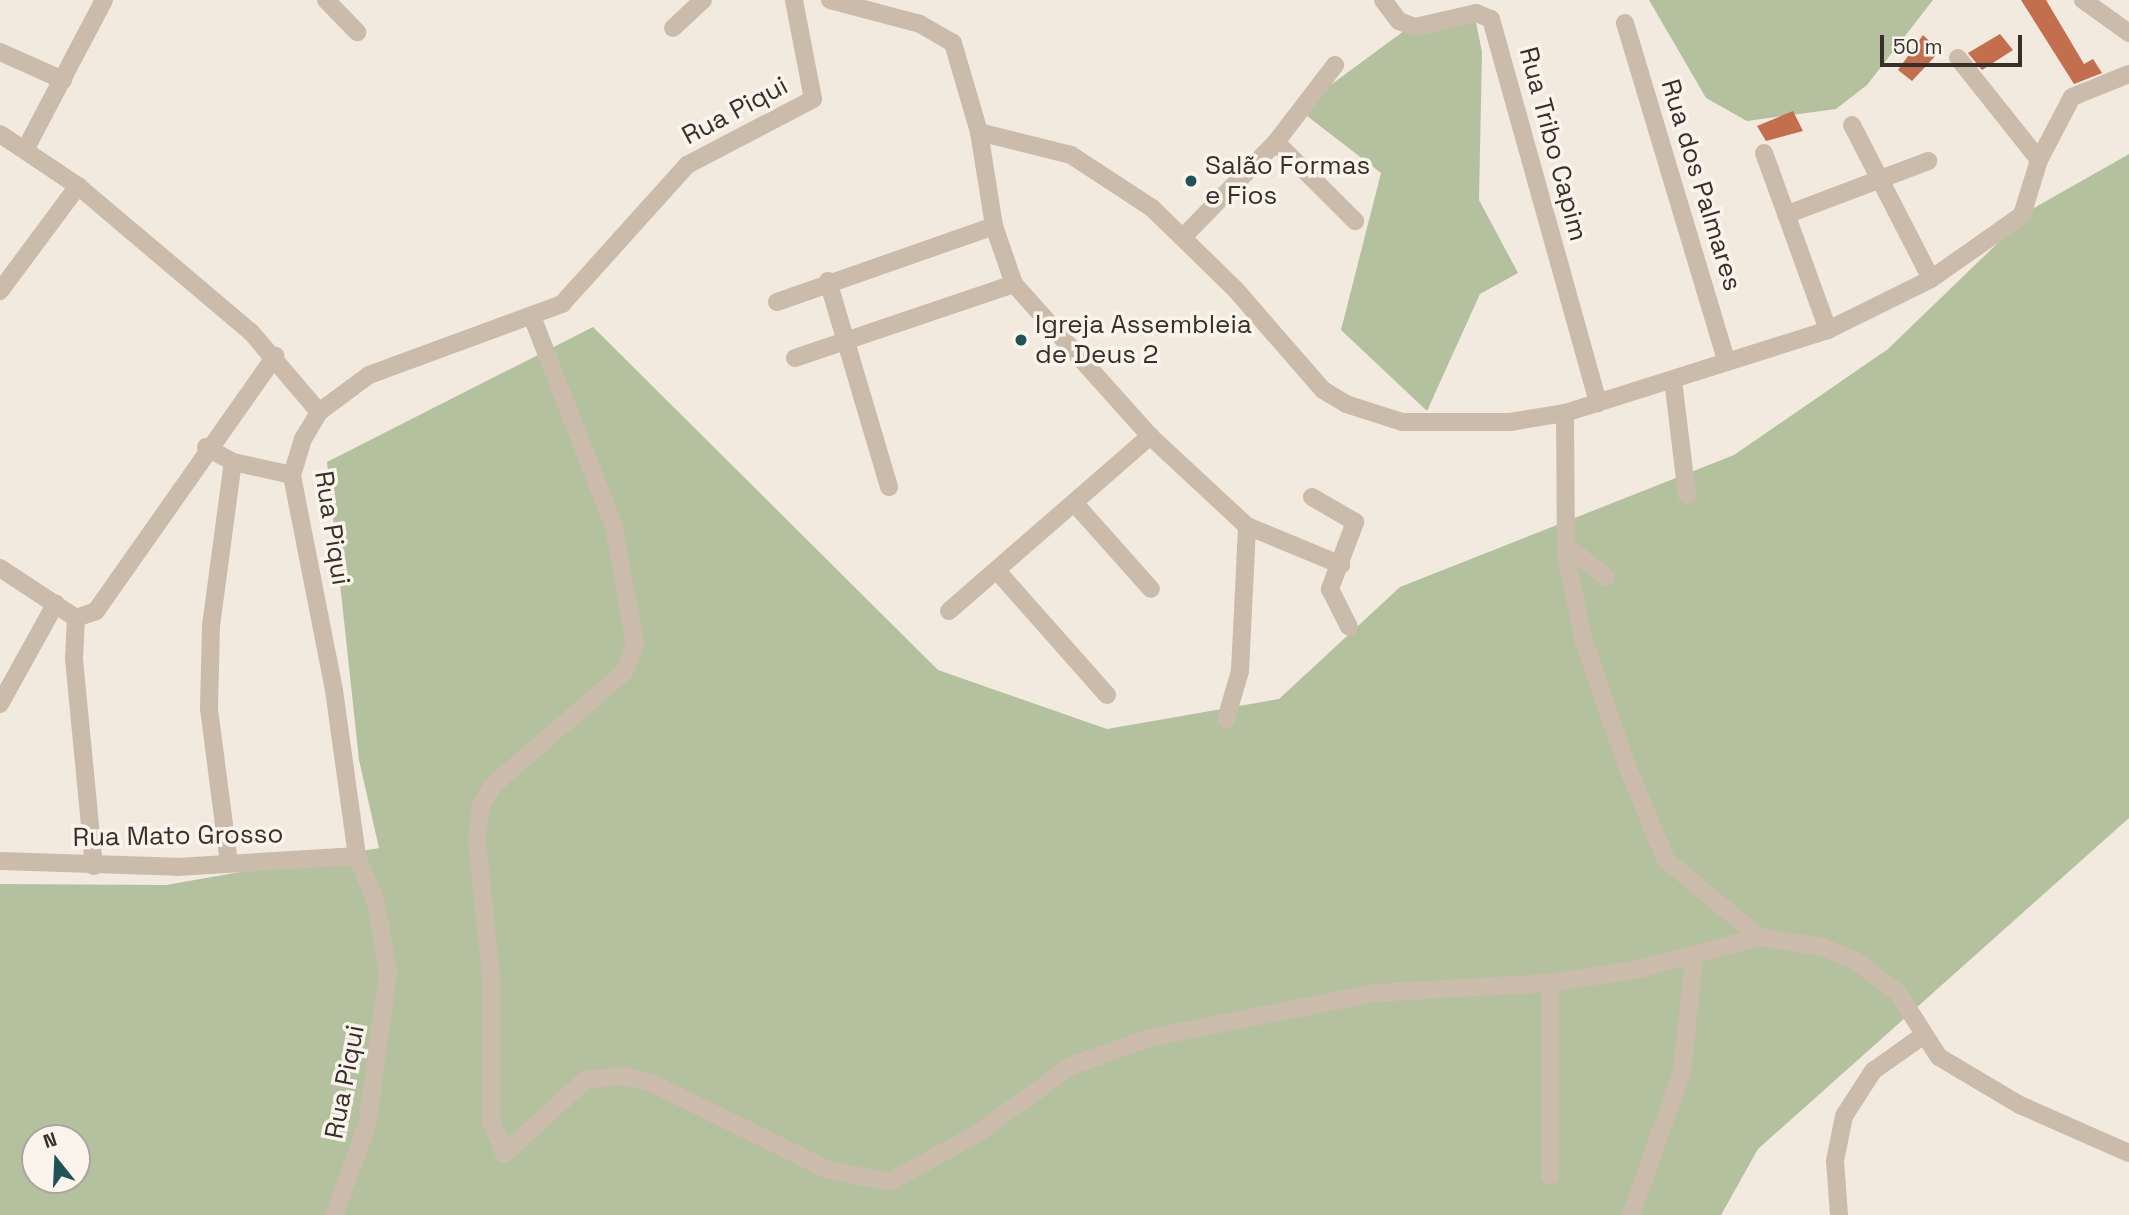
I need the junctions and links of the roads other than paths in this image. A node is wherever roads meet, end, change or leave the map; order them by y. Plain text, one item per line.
1 (104, 0) edge
2 (326, 0) edge
3 (703, 0) edge
4 (794, 0) edge
5 (830, 0) edge
6 (1382, 0) edge
7 (2083, 0) edge
8 (1625, 23) dead end
9 (673, 28) dead end
10 (357, 32) dead end
11 (2129, 33) edge
12 (0, 52) edge
13 (1958, 58) dead end
14 (1335, 65) dead end
15 (2129, 74) edge
16 (63, 80) junction
17 (1852, 125) dead end
18 (979, 132) junction
19 (0, 134) edge
20 (1276, 142) junction
21 (26, 148) junction
22 (1764, 153) dead end
23 (2039, 160) junction
24 (1928, 161) dead end
25 (1880, 178) junction
26 (78, 186) junction
27 (1788, 214) junction
28 (1355, 221) dead end
29 (994, 226) junction
30 (1185, 235) junction
31 (1931, 279) junction
32 (828, 281) junction
33 (1014, 284) junction
34 (0, 290) edge
35 (777, 302) dead end
36 (533, 319) junction
37 (1828, 330) junction
38 (842, 340) junction
39 (275, 356) junction
40 (795, 358) dead end
41 (1727, 362) junction
42 (1673, 380) junction
43 (1598, 403) junction
44 (319, 412) junction
45 (1565, 413) junction
46 (1150, 436) junction
47 (206, 447) junction
48 (233, 462) junction
49 (292, 475) junction
50 (889, 487) dead end
51 (1687, 495) dead end
52 (1312, 497) dead end
53 (1077, 506) junction
54 (1247, 526) junction
55 (1565, 545) junction
56 (1341, 565) junction
57 (0, 568) edge
58 (999, 573) junction
59 (1606, 577) dead end
60 (1151, 589) dead end
61 (56, 603) junction
62 (948, 611) dead end
63 (76, 618) junction
64 (1349, 627) dead end
65 (1107, 695) dead end
66 (0, 704) edge
67 (1226, 719) dead end
68 (357, 856) junction
69 (0, 861) edge
70 (229, 863) junction
71 (94, 866) junction
72 (1759, 937) junction
73 (1694, 957) junction
74 (1550, 983) junction
75 (1921, 1037) junction
76 (2129, 1153) edge
77 (1550, 1176) dead end
78 (334, 1215) edge
79 (1631, 1215) edge
80 (1839, 1215) edge

1 - 16 street
2 - 10 street
3 - 9 street
4 - 36 street, Rua Piqui
5 - 18 street
6 - 43 street, Rua Tribo Capim
7 - 11 street
8 - 41 street, Rua dos Palmares
12 - 16 street
13 - 23 street
14 - 20 street
15 - 23 street
16 - 21 street
17 - 25 street
18 - 29 street
18 - 30 street
19 - 21 street
20 - 28 street
20 - 30 street
21 - 26 street
22 - 27 street
23 - 31 street
24 - 25 street
25 - 27 street
25 - 31 street
26 - 34 street
26 - 39 street
27 - 37 street
29 - 32 street
29 - 33 street
30 - 45 street
31 - 37 street
32 - 35 street
32 - 38 street
33 - 38 street
33 - 46 street
36 - 44 street, Rua Piqui
36 - 74 street
37 - 41 street
38 - 40 street
38 - 50 street
39 - 44 street
39 - 47 street
41 - 42 street
42 - 43 street
42 - 51 street
43 - 45 street
44 - 49 street, Rua Piqui
45 - 55 street
46 - 53 street
46 - 54 street
47 - 48 street
47 - 63 street
48 - 49 street
48 - 70 street
49 - 68 street, Rua Piqui
52 - 56 street
53 - 58 street
53 - 60 street
54 - 56 street
54 - 67 street
55 - 59 street
55 - 72 street
56 - 64 street
57 - 61 street
58 - 62 street
58 - 65 street
61 - 63 street
61 - 66 street
63 - 71 street
68 - 70 street, Rua Mato Grosso
68 - 78 street, Rua Piqui
69 - 71 street, Rua Mato Grosso
70 - 71 street, Rua Mato Grosso
72 - 73 street
72 - 75 street
73 - 74 street
73 - 79 street
74 - 77 street
75 - 76 street
75 - 80 street

